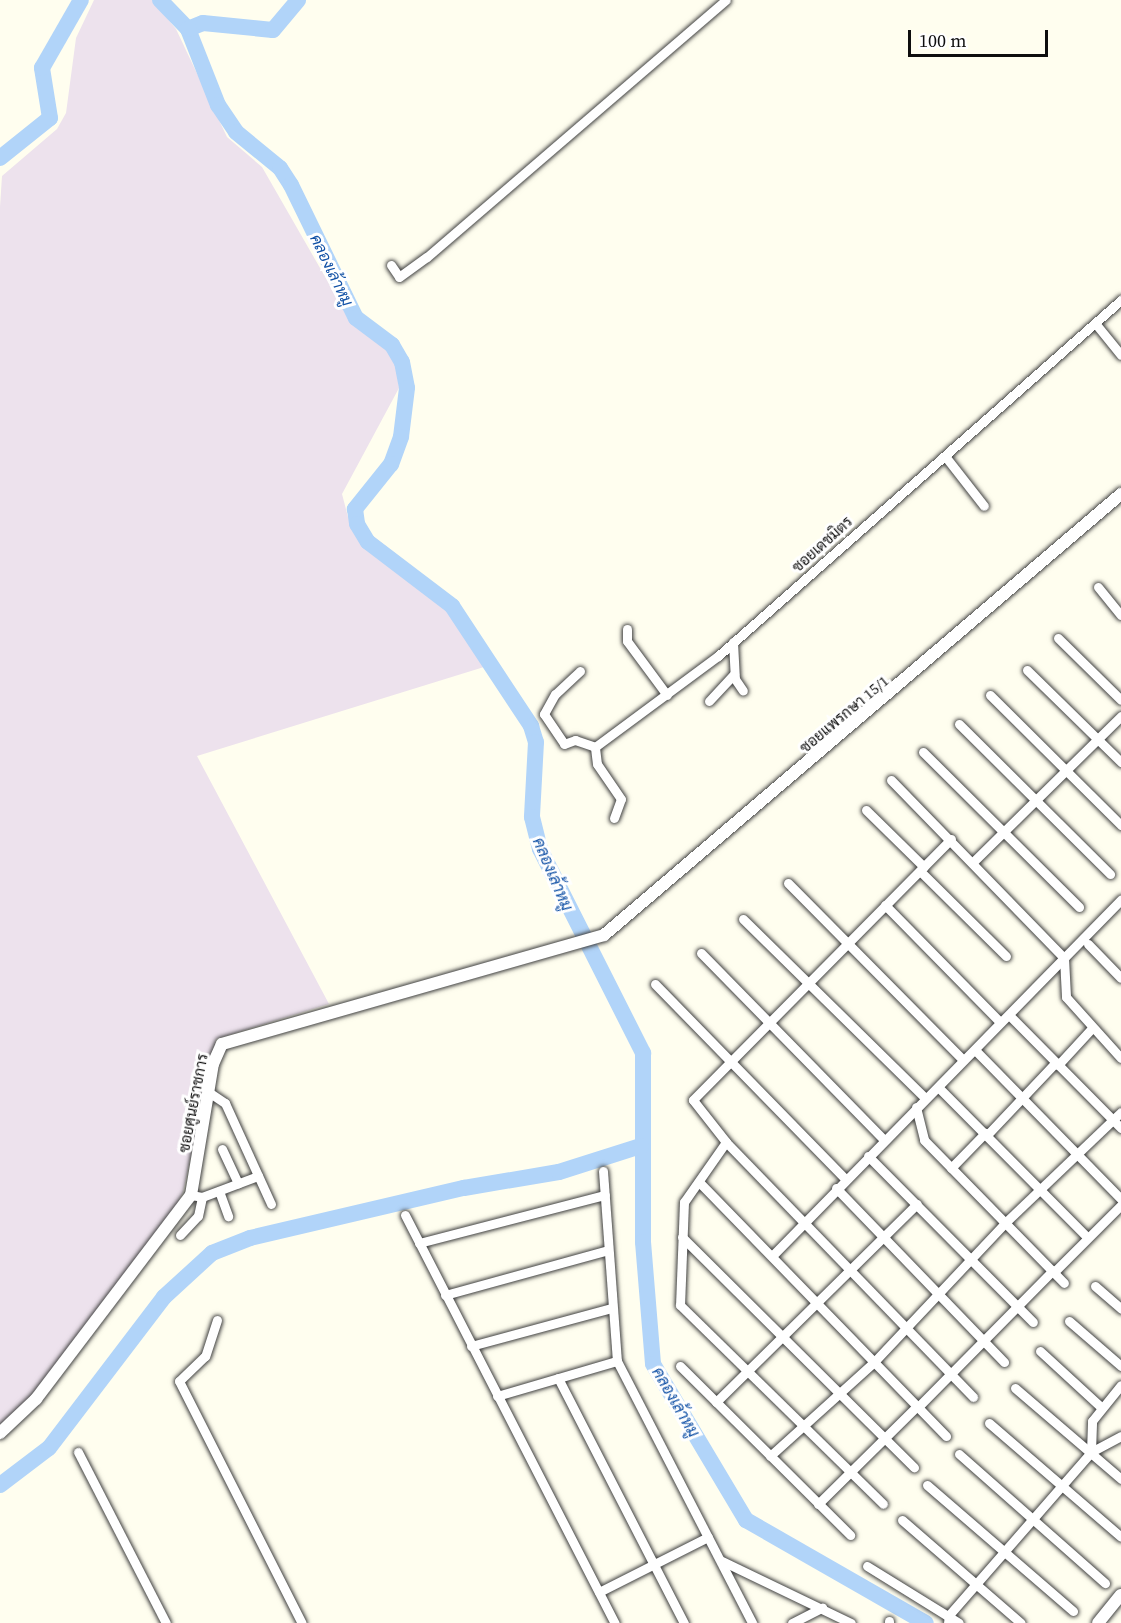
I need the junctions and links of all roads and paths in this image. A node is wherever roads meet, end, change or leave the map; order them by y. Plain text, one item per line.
1 (726, 0) edge
2 (391, 265) dead end
3 (1121, 300) edge
4 (1095, 322) junction
5 (1121, 355) edge
6 (945, 456) junction
7 (1121, 494) edge
8 (984, 506) dead end
9 (1098, 587) dead end
10 (1121, 615) edge
11 (627, 629) dead end
12 (1058, 638) dead end
13 (733, 642) junction
14 (1028, 670) dead end
15 (580, 671) dead end
16 (735, 674) junction
17 (743, 691) dead end
18 (667, 695) junction
19 (990, 695) dead end
20 (1121, 700) edge
21 (709, 701) dead end
22 (1121, 716) edge
23 (959, 723) dead end
24 (1098, 739) junction
25 (595, 747) junction
26 (923, 752) dead end
27 (1121, 762) edge
28 (1066, 770) junction
29 (891, 780) dead end
30 (1035, 800) junction
31 (866, 810) dead end
32 (614, 818) dead end
33 (1121, 825) edge
34 (1003, 832) junction
35 (951, 839) junction
36 (973, 862) junction
37 (922, 869) junction
38 (1110, 874) dead end
39 (788, 883) dead end
40 (1121, 900) edge
41 (885, 905) junction
42 (1079, 907) dead end
43 (743, 920) dead end
44 (847, 943) junction
45 (1088, 944) dead end
46 (578, 946) joint
47 (701, 953) dead end
48 (1006, 956) dead end
49 (1064, 958) junction
50 (1121, 978) edge
51 (806, 983) junction
52 (655, 984) dead end
53 (1012, 1018) dead end
54 (768, 1021) junction
55 (1000, 1022) junction
56 (1092, 1028) junction
57 (977, 1052) dead end
58 (1121, 1058) edge
59 (729, 1059) junction
60 (963, 1060) junction
61 (1057, 1063) junction
62 (941, 1090) dead end
63 (207, 1091) junction
64 (1021, 1097) junction
65 (925, 1098) junction
66 (916, 1107) junction
67 (1121, 1113) edge
68 (1117, 1124) edge
69 (986, 1134) junction
70 (884, 1140) junction
71 (726, 1142) junction
72 (222, 1149) dead end
73 (868, 1156) junction
74 (1078, 1156) junction
75 (951, 1168) junction
76 (603, 1171) dead end
77 (258, 1176) junction
78 (845, 1179) junction
79 (699, 1183) junction
80 (238, 1184) junction
81 (836, 1188) junction
82 (1042, 1190) junction
83 (219, 1191) junction
84 (605, 1195) junction
85 (196, 1196) junction
86 (1121, 1199) edge
87 (271, 1204) dead end
88 (916, 1204) junction
89 (1121, 1205) edge
90 (405, 1215) dead end
91 (228, 1216) dead end
92 (803, 1222) junction
93 (1006, 1222) junction
94 (180, 1235) dead end
95 (884, 1236) junction
96 (681, 1237) junction
97 (1087, 1237) junction
98 (419, 1243) junction
99 (608, 1250) junction
100 (772, 1256) junction
101 (973, 1258) junction
102 (850, 1270) junction
103 (1053, 1271) junction
104 (1064, 1282) dead end
105 (1095, 1286) dead end
106 (939, 1292) junction
107 (445, 1295) junction
108 (817, 1303) junction
109 (1018, 1306) junction
110 (612, 1308) junction
111 (1121, 1309) edge
112 (217, 1320) dead end
113 (1069, 1321) dead end
114 (1033, 1322) dead end
115 (906, 1327) junction
116 (783, 1336) junction
117 (984, 1340) junction
118 (471, 1346) junction
119 (1040, 1351) dead end
120 (617, 1361) junction
121 (874, 1362) junction
122 (1004, 1362) dead end
123 (680, 1366) dead end
124 (1121, 1366) edge
125 (748, 1371) junction
126 (950, 1373) junction
127 (558, 1378) junction
128 (1121, 1385) edge
129 (1015, 1388) dead end
130 (841, 1394) junction
131 (497, 1396) junction
132 (973, 1397) dead end
133 (716, 1402) junction
134 (918, 1407) junction
135 (1102, 1408) junction
136 (989, 1422) dead end
137 (806, 1425) junction
138 (0, 1433) edge
139 (946, 1436) dead end
140 (1121, 1436) edge
141 (885, 1438) junction
142 (78, 1452) dead end
143 (1091, 1452) junction
144 (959, 1454) dead end
145 (770, 1456) junction
146 (914, 1467) dead end
147 (852, 1472) junction
148 (1121, 1479) edge
149 (927, 1485) dead end
150 (1061, 1486) junction
151 (818, 1504) junction
152 (884, 1504) dead end
153 (1033, 1518) junction
154 (902, 1520) dead end
155 (850, 1535) dead end
156 (708, 1537) junction
157 (1121, 1537) edge
158 (1004, 1552) junction
159 (722, 1561) junction
160 (653, 1565) junction
161 (867, 1566) dead end
162 (1105, 1583) dead end
163 (976, 1584) junction
164 (599, 1592) junction
165 (1121, 1595) edge
166 (822, 1608) junction
167 (1073, 1611) dead end
168 (949, 1619) edge
169 (166, 1623) edge
170 (302, 1623) edge
171 (615, 1623) edge
172 (684, 1623) edge
173 (752, 1623) edge
174 (792, 1623) edge
175 (851, 1623) edge
176 (959, 1623) edge
177 (1021, 1623) edge
178 (1098, 1623) edge

1 - 2 street
3 - 4 street, ซอยเดชมิตร
4 - 5 street
4 - 6 street, ซอยเดชมิตร
6 - 8 street
6 - 13 street, ซอยเดชมิตร
7 - 46 street, ซอยแพรกษา 15/1
9 - 10 street
11 - 18 street
12 - 20 street
13 - 16 street
13 - 18 street, ซอยเดชมิตร
14 - 24 street
15 - 25 street
16 - 17 street
16 - 21 street
18 - 25 street, ซอยเดชมิตร
19 - 28 street
22 - 24 street
23 - 30 street
24 - 27 street
24 - 28 street
25 - 32 street
26 - 34 street
28 - 30 street
28 - 33 street
29 - 35 street
30 - 34 street
30 - 38 street
31 - 37 street
34 - 36 street
34 - 42 street
35 - 36 street
35 - 37 street
36 - 49 street
37 - 41 street
37 - 48 street
39 - 44 street
40 - 49 street
41 - 44 street
41 - 55 street
43 - 51 street
44 - 51 street
44 - 60 street
45 - 50 street
46 - 63 street, ซอยศูนย์ราชการ
47 - 54 street
49 - 55 street
49 - 56 street
51 - 54 street
51 - 65 street
52 - 59 street
53 - 61 street
54 - 59 street
54 - 70 street
55 - 60 street
56 - 58 street
56 - 61 street
57 - 64 street
59 - 71 street
59 - 78 street
60 - 65 street
61 - 64 street
61 - 68 street
62 - 69 street
63 - 77 street
63 - 85 street, ซอยศูนย์ราชการ
64 - 69 street
64 - 74 street
65 - 66 street
66 - 70 street
66 - 75 street
67 - 68 street
68 - 74 street
69 - 75 street
69 - 82 street
70 - 73 street
71 - 79 street
71 - 92 street
72 - 80 street
73 - 78 street
73 - 88 street
74 - 82 street
74 - 86 street
75 - 93 street
76 - 84 street
77 - 80 street
77 - 87 street
78 - 81 street
79 - 96 street
79 - 100 street
80 - 83 street
81 - 92 street
81 - 95 street
82 - 93 street
82 - 97 street
83 - 85 street
83 - 91 street
84 - 98 street
84 - 99 street
85 - 94 street
85 - 138 street, ซอยศูนย์ราชการ
88 - 95 street
88 - 101 street
89 - 97 street
90 - 98 street
92 - 100 street
92 - 102 street
93 - 101 street
93 - 103 street
95 - 102 street
95 - 106 street
96 - 116 street
96 - 125 street
97 - 103 street
98 - 107 street
99 - 107 street
99 - 110 street
100 - 108 street
101 - 106 street
101 - 109 street
102 - 108 street
102 - 115 street
103 - 104 street
103 - 109 street
105 - 111 street
106 - 115 street
106 - 117 street
107 - 118 street
108 - 116 street
108 - 121 street
109 - 114 street
109 - 117 street
110 - 118 street
110 - 120 street
112 - 170 street
113 - 124 street
115 - 121 street
115 - 126 street
116 - 125 street
116 - 130 street
117 - 122 street
117 - 126 street
118 - 131 street
119 - 135 street
120 - 127 street
120 - 156 street
121 - 130 street
121 - 134 street
123 - 133 street
125 - 133 street
125 - 137 street
126 - 132 street
126 - 134 street
127 - 131 street
127 - 160 street
128 - 135 street
129 - 143 street
130 - 137 street
130 - 141 street
131 - 164 street
133 - 145 street
134 - 139 street
134 - 141 street
135 - 143 street
136 - 150 street
137 - 145 street
137 - 147 street
140 - 143 street
141 - 146 street
141 - 147 street
142 - 169 street
143 - 148 street
143 - 150 street
144 - 153 street
145 - 151 street
147 - 151 street
147 - 152 street
149 - 158 street
150 - 153 street
150 - 157 street
151 - 155 street
153 - 158 street
153 - 162 street
154 - 163 street
156 - 159 street
156 - 160 street
158 - 163 street
158 - 167 street
159 - 166 street
159 - 173 street
160 - 164 street
160 - 172 street
161 - 168 street
163 - 168 street
163 - 177 street
164 - 171 street
165 - 178 street
166 - 174 street
166 - 175 street
168 - 176 street

